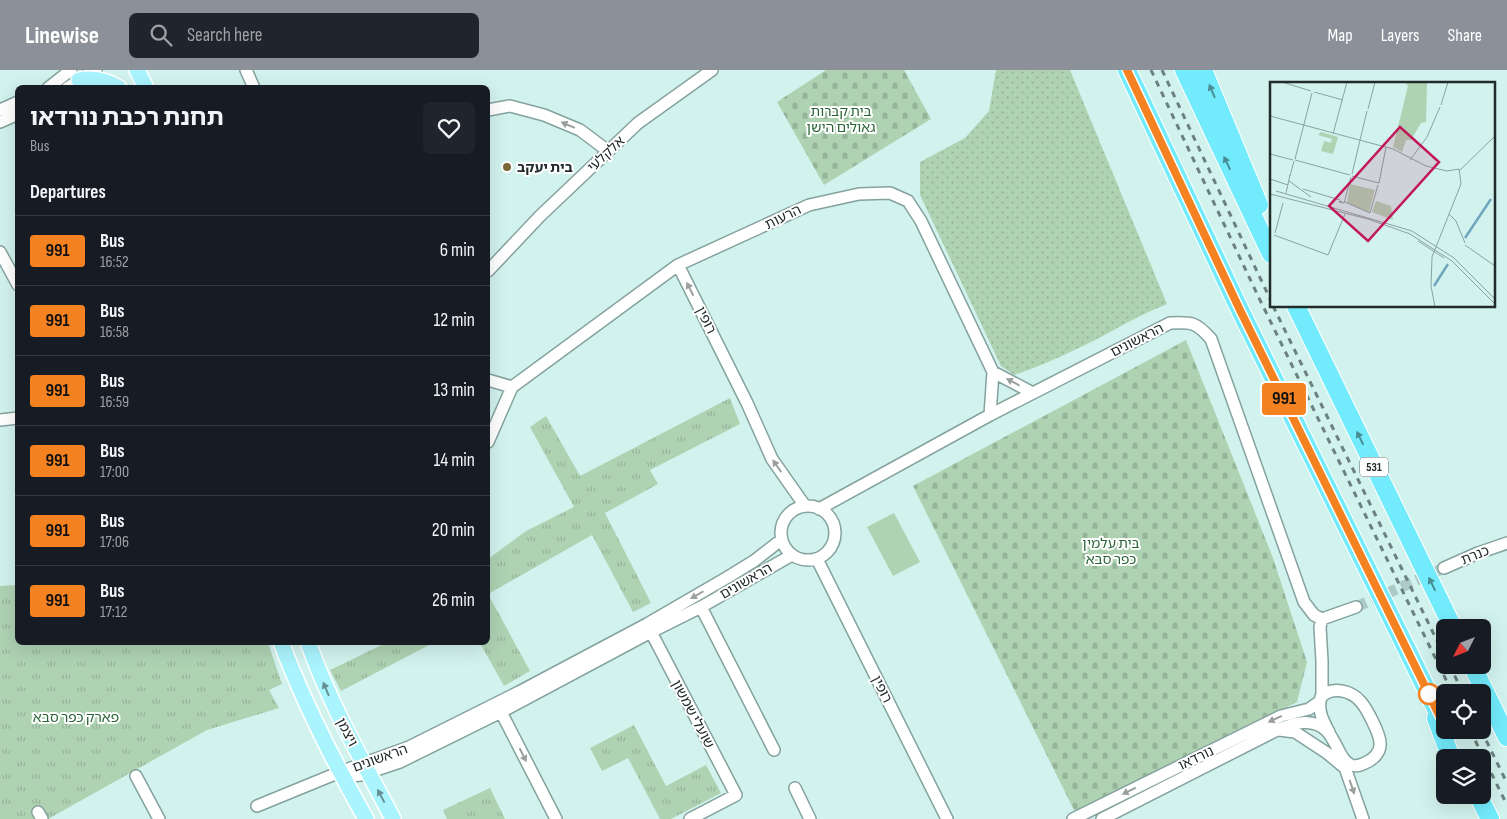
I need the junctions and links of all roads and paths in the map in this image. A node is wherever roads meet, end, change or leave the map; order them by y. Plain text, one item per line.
1 (96, 70) edge
2 (110, 70) edge
3 (137, 70) edge
4 (246, 70) edge
5 (712, 70) edge
6 (1118, 70) edge
7 (1127, 70) edge
8 (1184, 70) edge
9 (1203, 70) edge
10 (72, 79) edge
11 (56, 83) edge
12 (113, 85) edge
13 (118, 85) edge
14 (144, 85) edge
15 (253, 85) edge
16 (15, 103) edge
17 (0, 110) edge
18 (490, 110) edge
19 (15, 115) edge
20 (0, 122) edge
21 (608, 151) junction
22 (1270, 231) edge
23 (0, 252) edge
24 (1270, 252) edge
25 (678, 265) junction
26 (490, 269) edge
27 (15, 280) edge
28 (1239, 308) junction
29 (1297, 308) edge
30 (1301, 308) edge
31 (1322, 359) junction
32 (993, 372) junction
33 (490, 381) edge
34 (512, 387) junction
35 (1033, 393) junction
36 (990, 415) junction
37 (15, 418) edge
38 (0, 420) edge
39 (490, 437) edge
40 (805, 506) junction
41 (819, 509) junction
42 (781, 540) junction
43 (1507, 543) edge
44 (792, 555) junction
45 (817, 559) junction
46 (1444, 568) tunnel mouth
47 (701, 607) junction
48 (1356, 607) tunnel mouth
49 (1322, 619) junction
50 (1449, 619) edge
51 (651, 632) junction
52 (282, 645) edge
53 (309, 645) edge
54 (1322, 661) junction
55 (1413, 662) junction
56 (1476, 674) edge
57 (1480, 683) junction
58 (1339, 690) junction
59 (1320, 698) junction
60 (1436, 709) edge
61 (501, 712) junction
62 (1277, 730) junction
63 (1507, 730) edge
64 (1328, 732) junction
65 (1507, 737) edge
66 (1448, 749) edge
67 (774, 750) dead end
68 (1341, 755) junction
69 (367, 768) junction
70 (1346, 769) junction
71 (136, 776) dead end
72 (343, 778) junction
73 (795, 788) dead end
74 (1470, 804) edge
75 (1482, 804) edge
76 (257, 806) dead end
77 (159, 819) edge
78 (366, 819) edge
79 (393, 819) edge
80 (556, 819) edge
81 (690, 819) edge
82 (810, 819) edge
83 (948, 819) edge
84 (1073, 819) edge
85 (1102, 819) edge
86 (1363, 819) edge
87 (1476, 819) edge
88 (1490, 819) edge

1 - 10 street
2 - 13 main road
3 - 14 main road
4 - 15 street
5 - 21 street, אלקלעי
6 - 28 highway
7 - 28 highway
24 -> 8 highway
22 -> 9 highway
10 - 11 street
10 - 12 main road
16 - 17 street
21 -> 18 street
19 - 20 street
21 - 26 street, אלקלעי
23 - 27 street
25 - 32 street, הרעות
25 - 34 street, הרעות
40 -> 25 street, רופין
28 - 55 highway
29 - 31 highway, 531
30 - 31 highway
50 -> 31 highway, 531
35 -> 32 street
32 - 36 street, הרעות
33 - 34 street
34 - 39 street
35 - 36 street, הראשונים
35 - 49 street, הראשונים
36 - 41 street, הראשונים
37 - 38 street
40 - 41 street
40 - 42 street
41 - 45 street
42 - 44 street
42 -> 69 street, הראשונים
43 - 46 street, כנרת
44 - 45 street
44 - 47 street, הראשונים
45 - 83 street, רופין
47 - 51 street, הראשונים
47 - 67 street
48 - 49 street
49 - 54 street
51 - 61 street, הראשונים
51 - 81 street, שועלי שמשון
52 - 72 main road, ויצמן
69 -> 53 main road, ויצמן
54 - 58 street
54 - 59 street
55 - 60 highway
55 - 66 highway
56 - 57 highway
57 - 63 highway
57 - 65 highway
58 - 59 street, נורדאו
58 - 68 street
59 - 64 street
59 -> 84 street, נורדאו
61 - 69 street, הראשונים
61 -> 80 street
62 - 64 street, נורדאו
62 - 70 street
62 - 85 street, נורדאו
64 - 68 street
68 - 70 street
69 - 72 street, הראשונים
79 -> 69 main road, ויצמן
70 -> 86 street
71 - 77 street
72 - 76 street
72 - 78 main road, ויצמן
73 - 82 street
74 - 87 highway
75 - 88 highway

